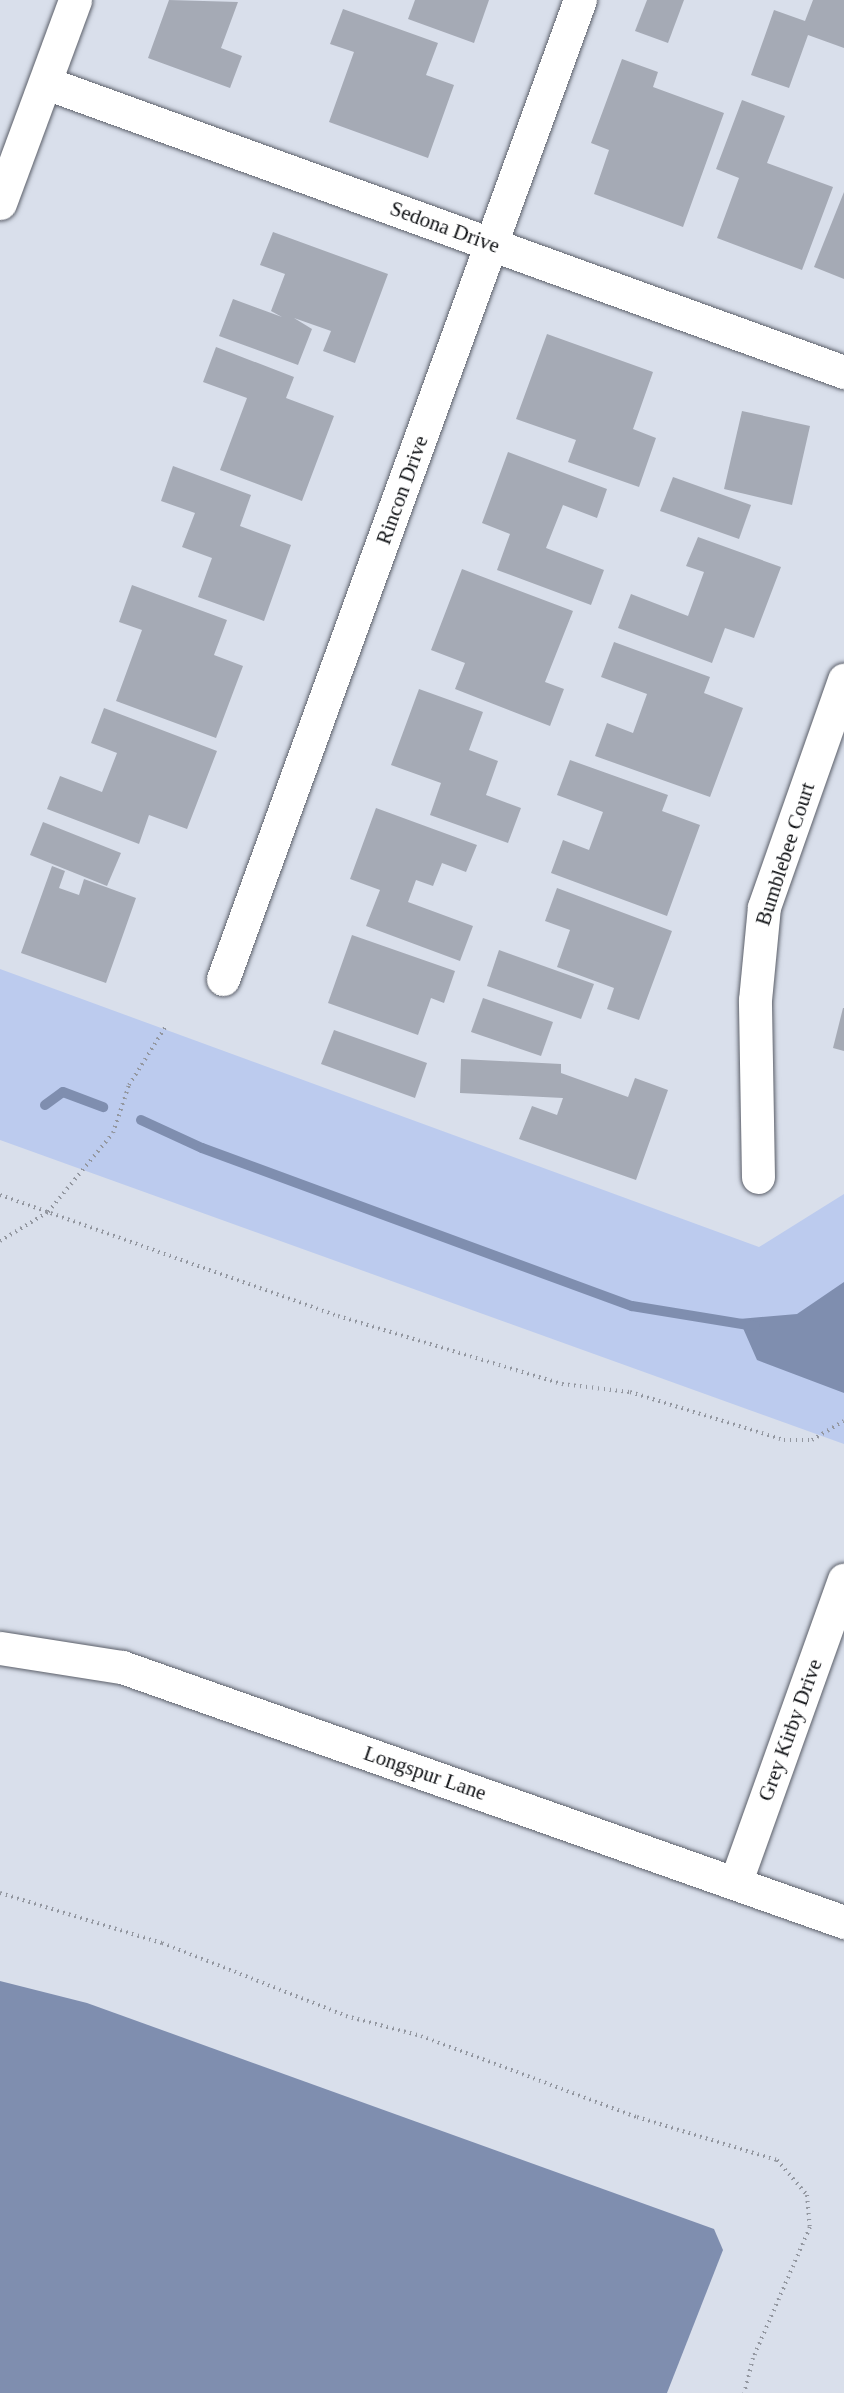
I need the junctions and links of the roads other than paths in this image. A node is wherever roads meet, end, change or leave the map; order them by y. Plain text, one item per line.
1 (75, 0) edge
2 (580, 0) edge
3 (46, 83) junction
4 (0, 203) edge
5 (491, 244) junction
6 (844, 372) edge
7 (844, 680) edge
8 (223, 979) dead end
9 (758, 1177) dead end
10 (844, 1580) edge
11 (0, 1648) edge
12 (736, 1881) junction
13 (844, 1922) edge

1 - 3 street
2 - 5 street, Rincon Drive
3 - 4 street
3 - 5 street, Sedona Drive
5 - 6 street, Sedona Drive
5 - 8 street, Rincon Drive
7 - 9 street, Bumblebee Court
10 - 12 street, Grey Kirby Drive
11 - 12 street, Longspur Lane
12 - 13 street, Longspur Lane

